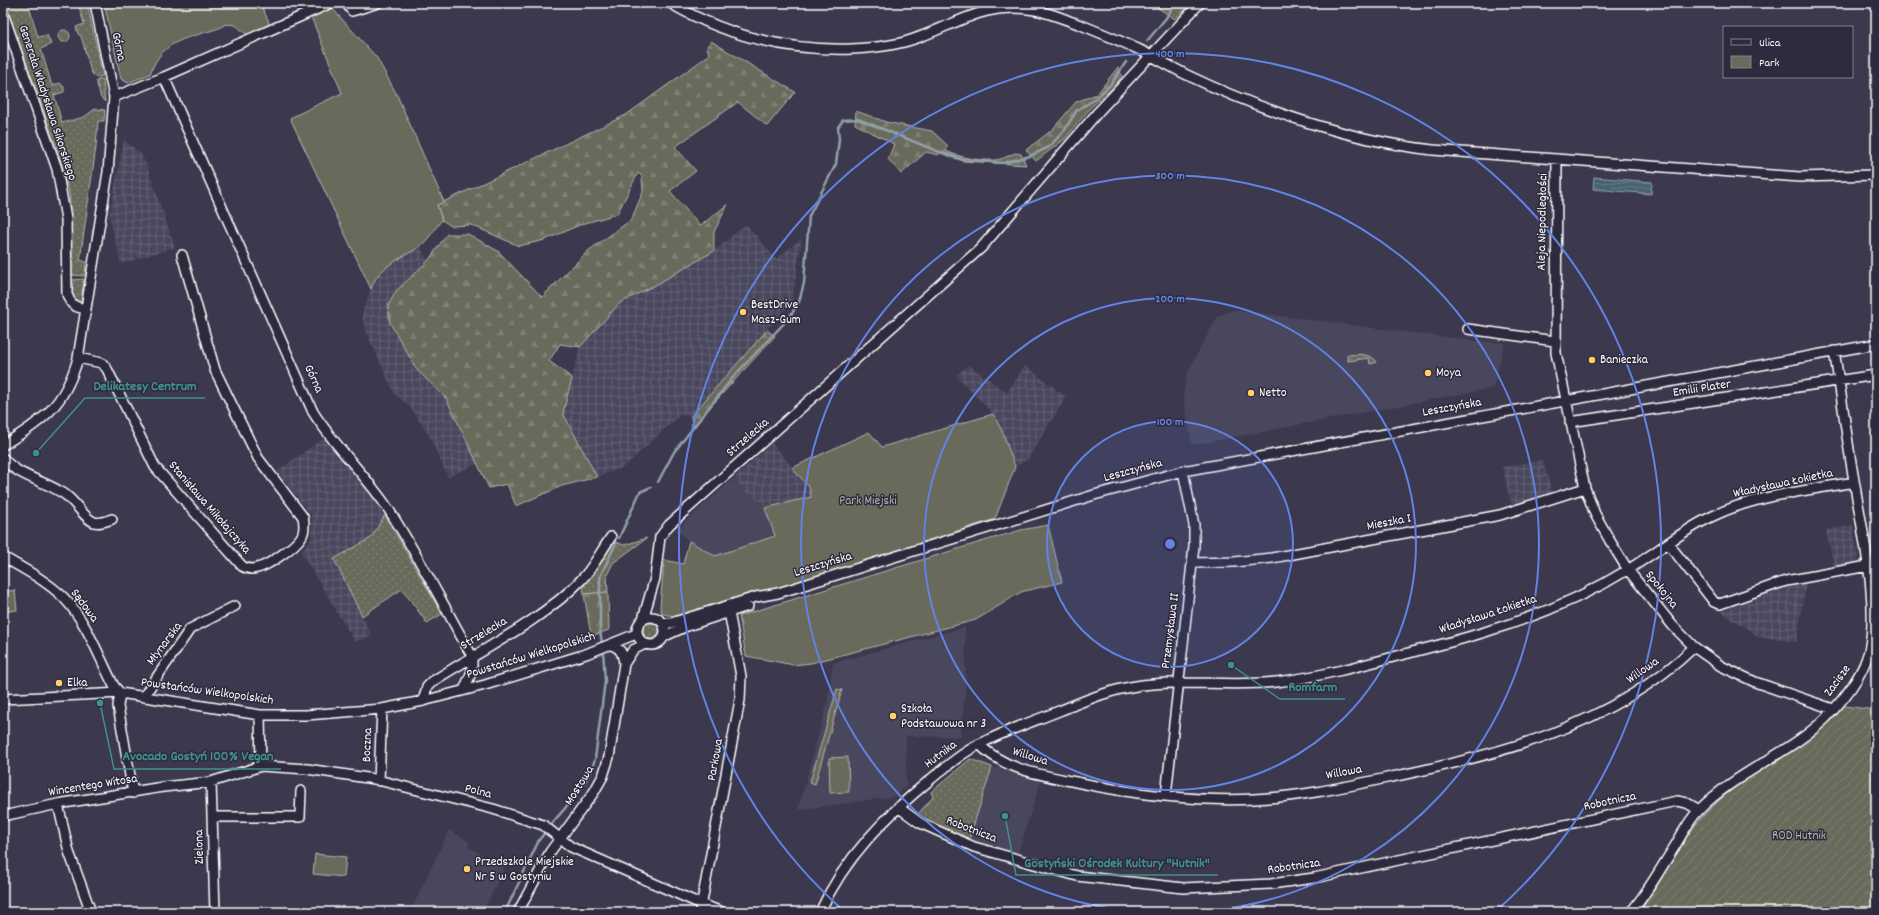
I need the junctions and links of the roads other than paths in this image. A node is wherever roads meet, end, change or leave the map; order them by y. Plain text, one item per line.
1 (95, 3) edge
2 (331, 3) edge
3 (346, 3) edge
4 (378, 3) edge
5 (670, 3) edge
6 (1200, 3) edge
7 (3, 13) edge
8 (1151, 56) junction
9 (164, 77) junction
10 (114, 97) junction
11 (1557, 159) junction
12 (1876, 175) edge
13 (182, 255) dead end
14 (86, 309) junction
15 (1468, 330) dead end
16 (1555, 341) junction
17 (1876, 344) edge
18 (1834, 351) junction
19 (78, 358) junction
20 (1876, 375) edge
21 (1839, 381) junction
22 (1566, 400) junction
23 (1570, 422) junction
24 (3, 445) edge
25 (3, 458) edge
26 (1183, 471) junction
27 (1854, 482) junction
28 (1585, 488) junction
29 (112, 519) dead end
30 (611, 537) dead end
31 (1668, 543) junction
32 (3, 557) edge
33 (1193, 562) junction
34 (1868, 566) junction
35 (1628, 570) junction
36 (655, 578) junction
37 (778, 593) junction
38 (235, 606) dead end
39 (729, 612) junction
40 (643, 619) junction
41 (660, 620) junction
42 (636, 634) junction
43 (665, 636) junction
44 (645, 644) junction
45 (610, 645) junction
46 (1694, 647) junction
47 (472, 656) junction
48 (624, 664) junction
49 (472, 671) junction
50 (1178, 684) junction
51 (484, 685) junction
52 (464, 690) junction
53 (120, 693) junction
54 (144, 696) junction
55 (3, 700) edge
56 (423, 701) junction
57 (382, 709) junction
58 (1833, 710) junction
59 (260, 715) junction
60 (979, 744) junction
61 (261, 766) junction
62 (379, 781) junction
63 (210, 782) junction
64 (301, 791) dead end
65 (133, 793) junction
66 (1166, 796) junction
67 (58, 804) junction
68 (898, 807) junction
69 (1699, 810) junction
70 (3, 816) edge
71 (212, 816) junction
72 (557, 837) junction
73 (701, 909) edge
74 (91, 912) edge
75 (215, 912) edge
76 (518, 912) edge
77 (722, 912) edge
78 (820, 912) edge
79 (1631, 912) edge

1 - 10 street, Górna
2 - 9 street
3 - 4 street
5 - 8 street, Aleja Niepodległości
6 - 8 street, Strzelecka
7 - 14 street, Generała Władysława Sikorskiego
8 - 11 street, Aleja Niepodległości
8 - 36 street, Strzelecka
9 - 10 street
9 - 47 street, Górna
10 - 14 street
11 - 12 street
11 - 16 street, Aleja Niepodległości
13 - 19 street, Stanisława Mikołajczyka
14 - 19 street
15 - 16 street
16 - 22 street, Aleja Niepodległości
17 - 18 street, Leszczyńska
18 - 21 street, Zacisze
18 - 22 street, Leszczyńska
19 - 24 street
20 - 21 street
21 - 23 street, Emilii Plater
21 - 27 street, Zacisze
22 - 23 street, Spokojna
22 - 26 street, Leszczyńska
23 - 28 street, Spokojna
25 - 29 street
26 - 33 street, Przemysława II
26 - 37 street, Leszczyńska
27 - 31 street, Władysława Łokietka
27 - 34 street, Zacisze
28 - 33 street, Mieszka I
28 - 35 street, Spokojna
30 - 47 street, Strzelecka
31 - 34 street
31 - 35 street, Władysława Łokietka
32 - 53 street, Sądowa
33 - 50 street, Przemysława II
34 - 58 street, Zacisze
35 - 46 street, Spokojna
35 - 50 street, Władysława Łokietka
36 - 40 street, Strzelecka
36 - 41 street, Strzelecka
37 - 39 street, Leszczyńska
37 - 41 street, Leszczyńska
38 - 54 street, Młynarska
39 - 43 street, Leszczyńska
39 - 73 street, Parkowa
40 - 41 street
40 - 42 street
41 - 43 street
42 - 44 street
42 - 45 street, Powstańców Wielkopolskich
43 - 44 street
44 - 48 street, Mostowa
45 - 48 street
45 - 51 street, Powstańców Wielkopolskich
46 - 58 street, Spokojna
46 - 66 street, Willowa
47 - 49 street, Górna
47 - 56 street, Strzelecka
48 - 72 street, Mostowa
49 - 51 street
49 - 52 street, Górna
50 - 60 street, Hutnika
50 - 66 street, Przemysława II
51 - 52 street, Powstańców Wielkopolskich
52 - 56 street, Powstańców Wielkopolskich
53 - 54 street, Powstańców Wielkopolskich
53 - 55 street, Powstańców Wielkopolskich
53 - 65 street
54 - 59 street, Powstańców Wielkopolskich
56 - 57 street, Powstańców Wielkopolskich
57 - 59 street, Powstańców Wielkopolskich
57 - 62 street, Boczna
58 - 69 street, Zacisze
59 - 61 street
60 - 66 street, Willowa
60 - 68 street, Hutnika
61 - 62 street, Polna
61 - 63 street, Polna
62 - 72 street, Polna
63 - 65 street, Wincentego Witosa
63 - 71 street, Zielona
64 - 71 street
65 - 67 street, Wincentego Witosa
67 - 70 street, Wincentego Witosa
67 - 74 street
68 - 69 street, Robotnicza
68 - 78 street, Hutnika
69 - 79 street, Zacisze
71 - 75 street, Zielona
72 - 73 street, Polna
72 - 76 street, Mostowa
73 - 77 street, Polna

